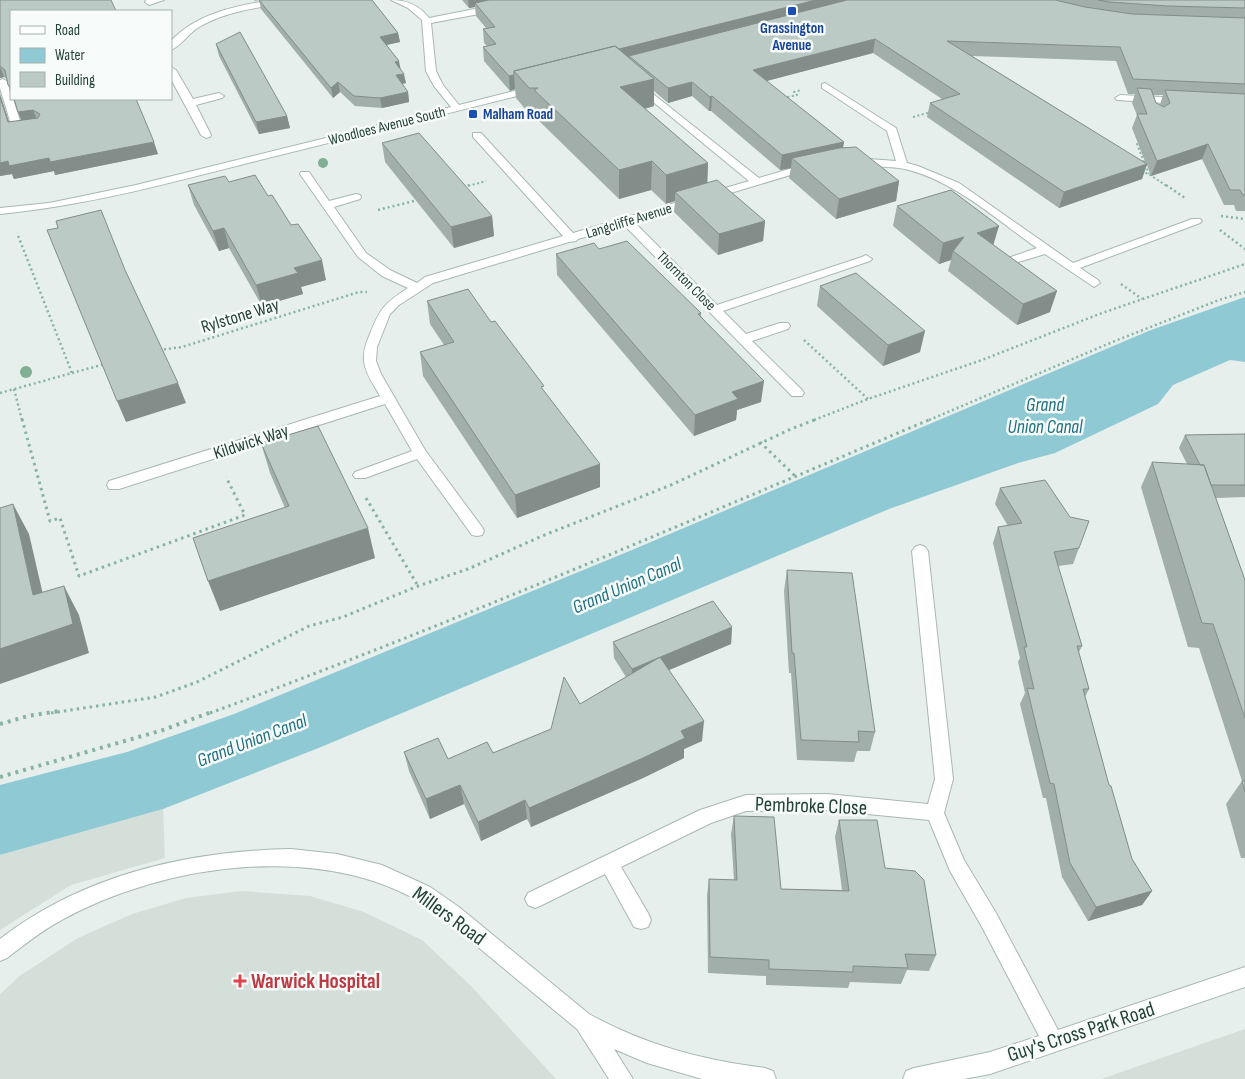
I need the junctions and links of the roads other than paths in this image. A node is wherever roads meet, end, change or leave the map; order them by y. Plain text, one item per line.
1 (160, 0) edge
2 (290, 0) edge
3 (395, 0) edge
4 (149, 2) dead end
5 (253, 4) edge
6 (508, 6) edge
7 (427, 21) junction
8 (172, 46) edge
9 (172, 72) edge
10 (629, 77) edge
11 (5, 82) edge
12 (825, 86) dead end
13 (542, 88) edge
14 (219, 96) dead end
15 (1120, 98) dead end
16 (1189, 101) edge
17 (190, 103) junction
18 (458, 109) junction
19 (38, 127) edge
20 (206, 135) dead end
21 (477, 135) dead end
22 (845, 162) edge
23 (821, 164) edge
24 (902, 165) junction
25 (305, 174) dead end
26 (756, 182) junction
27 (356, 197) dead end
28 (327, 205) junction
29 (0, 211) edge
30 (1196, 221) dead end
31 (627, 222) junction
32 (572, 238) junction
33 (1047, 249) junction
34 (866, 259) dead end
35 (1015, 259) edge
36 (1072, 268) junction
37 (1094, 283) dead end
38 (416, 287) junction
39 (715, 310) junction
40 (784, 326) road end
41 (745, 339) junction
42 (797, 393) dead end
43 (388, 398) junction
44 (420, 453) junction
45 (360, 475) road end
46 (114, 485) dead end
47 (477, 532) dead end
48 (920, 551) dead end
49 (935, 814) junction
50 (609, 863) junction
51 (535, 898) dead end
52 (641, 920) dead end
53 (0, 950) edge
54 (1245, 977) edge
55 (582, 1021) junction
56 (1053, 1042) junction
57 (622, 1079) edge
58 (765, 1079) edge
59 (914, 1079) edge

1 - 4 street
2 - 5 street
3 - 7 street
5 - 8 street
6 - 7 street
7 - 18 street
9 - 17 street
10 - 26 street
11 - 19 street
12 - 24 street
13 - 18 street, Woodloes Avenue South
14 - 17 street
15 - 16 street
17 - 20 street
18 - 29 street, Woodloes Avenue South
21 - 32 street
22 - 24 street
23 - 26 street, Langcliffe Avenue
24 - 33 street
25 - 28 street
26 - 31 street, Langcliffe Avenue
27 - 28 street
28 - 38 street
30 - 36 street
31 - 32 street, Langcliffe Avenue
31 - 39 street, Thornton Close
32 - 38 street, Langcliffe Avenue
33 - 35 street
33 - 36 street
34 - 39 street
36 - 37 street
38 - 43 street, Langcliffe Avenue
39 - 41 street, Thornton Close
40 - 41 street
41 - 42 street, Thornton Close
43 - 44 street, Langcliffe Avenue
43 - 46 street, Kildwick Way
44 - 45 street
44 - 47 street, Langcliffe Avenue
48 - 49 street
49 - 50 street, Pembroke Close
49 - 56 street
50 - 51 street, Pembroke Close
50 - 52 street
53 - 55 street, Millers Road
54 - 56 street, Guy's Cross Park Road
55 - 57 street
55 - 58 street, Millers Road
56 - 59 street, Guy's Cross Park Road

